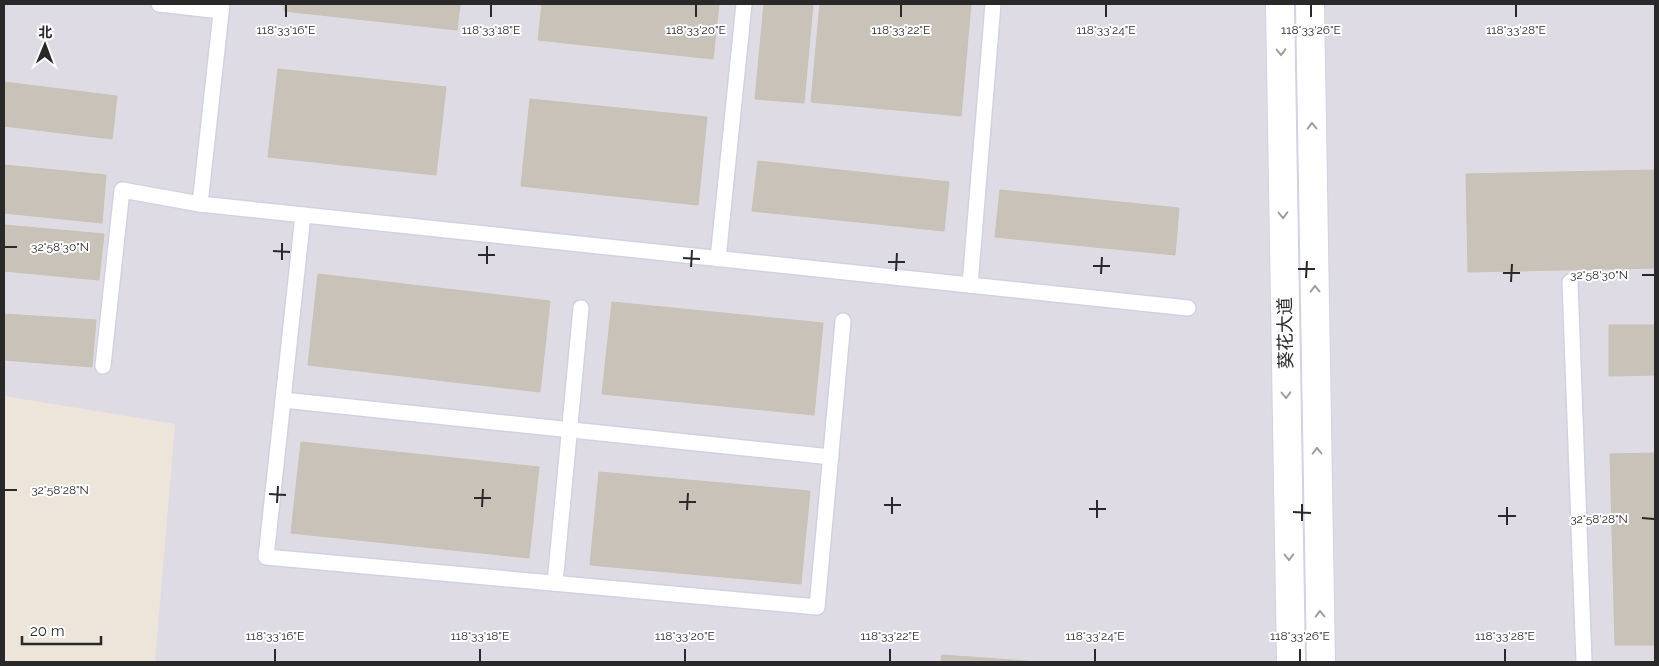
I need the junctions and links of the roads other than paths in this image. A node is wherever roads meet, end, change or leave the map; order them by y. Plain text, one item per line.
1 (159, 4) edge
2 (744, 4) edge
3 (993, 4) edge
4 (1280, 4) edge
5 (1310, 4) edge
6 (221, 8) edge
7 (200, 204) junction
8 (303, 214) junction
9 (718, 258) junction
10 (1570, 282) dead end
11 (970, 285) junction
12 (581, 308) dead end
13 (1188, 308) dead end
14 (844, 321) dead end
15 (103, 366) dead end
16 (283, 400) junction
17 (570, 430) junction
18 (831, 457) junction
19 (555, 583) junction
20 (1291, 662) edge
21 (1321, 662) edge
22 (1584, 662) edge

1 - 6 lane
2 - 9 lane
3 - 11 lane
4 -> 20 street, 葵花大道
21 -> 5 street, 葵花大道
6 - 7 lane
7 - 8 lane
7 - 15 lane
8 - 9 lane
8 - 16 lane
9 - 11 lane
10 - 22 lane
11 - 13 lane
12 - 17 lane
14 - 18 lane
16 - 17 lane
16 - 19 lane
17 - 18 lane
17 - 19 lane
18 - 19 lane

